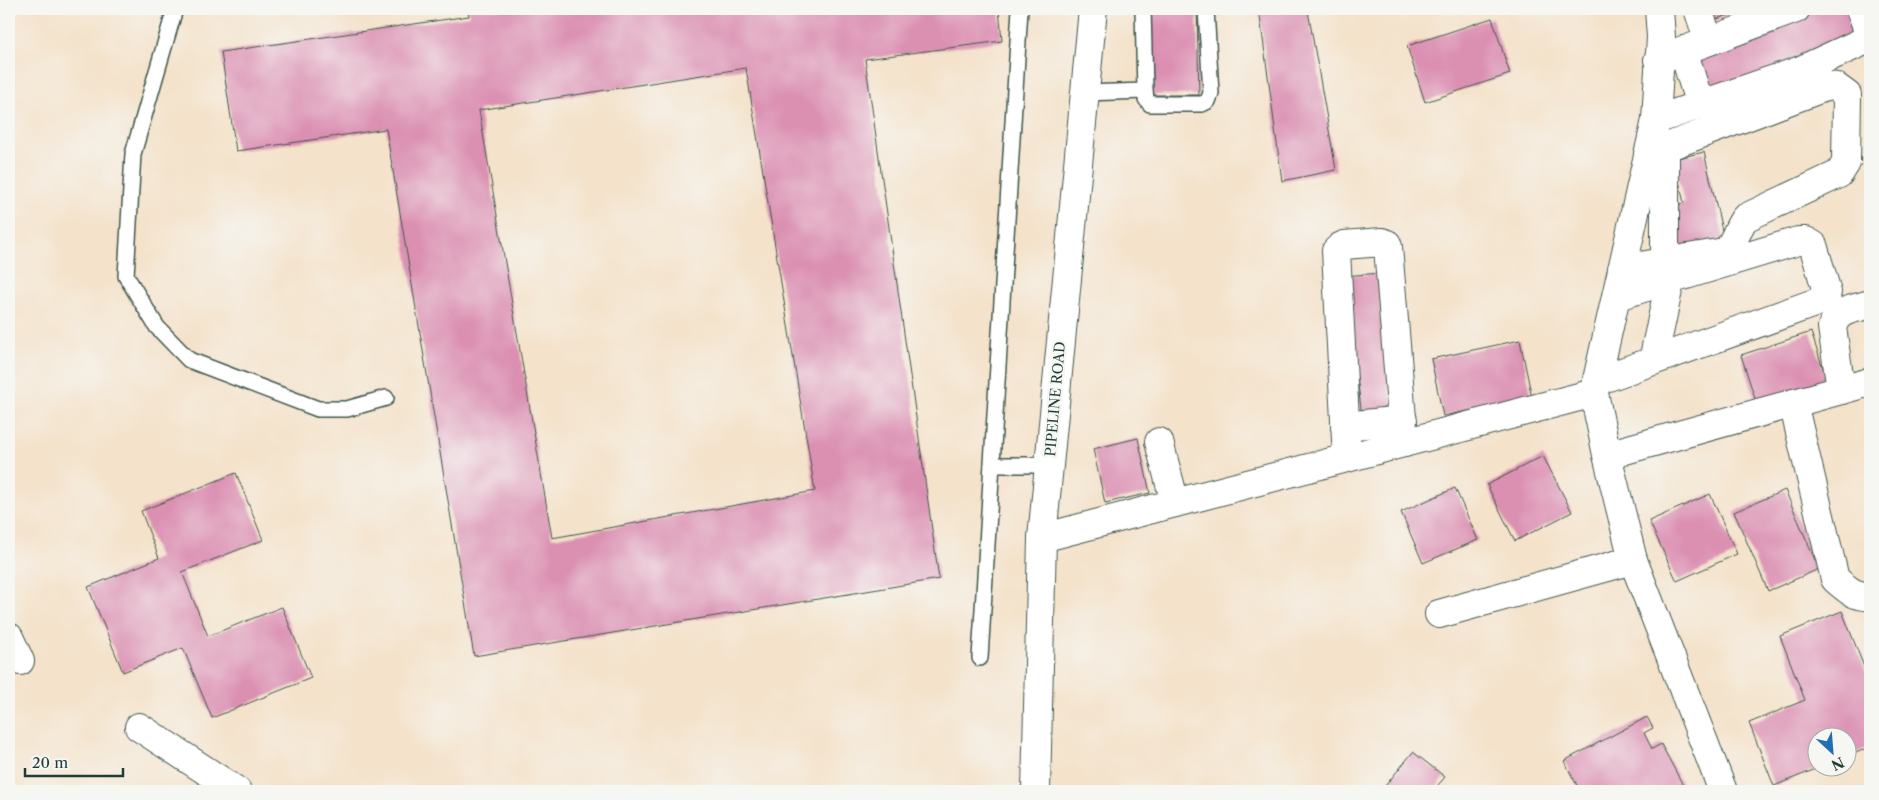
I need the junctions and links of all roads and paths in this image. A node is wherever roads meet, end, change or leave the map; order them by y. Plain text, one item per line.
1 (175, 9) edge
2 (1020, 9) edge
3 (1092, 9) edge
4 (1143, 9) edge
5 (1206, 9) edge
6 (1659, 9) edge
7 (1765, 9) edge
8 (1796, 9) edge
9 (1860, 9) edge
10 (1701, 19) edge
11 (1668, 49) junction
12 (1145, 91) junction
13 (1084, 93) junction
14 (1700, 105) junction
15 (1656, 120) junction
16 (1656, 151) junction
17 (1622, 269) junction
18 (1668, 271) junction
19 (1616, 296) junction
20 (1870, 304) edge
21 (1653, 361) junction
22 (1870, 382) edge
23 (1596, 387) junction
24 (1841, 390) junction
25 (386, 398) dead end
26 (1793, 403) junction
27 (1345, 426) junction
28 (1404, 431) junction
29 (1159, 443) dead end
30 (1607, 455) junction
31 (1347, 458) junction
32 (992, 465) junction
33 (1049, 465) junction
34 (1176, 503) junction
35 (1042, 538) junction
36 (1633, 560) junction
37 (1870, 596) edge
38 (1439, 614) dead end
39 (980, 658) dead end
40 (139, 727) dead end
41 (236, 791) edge
42 (1036, 791) edge
43 (1723, 791) edge

1 - 25 lane
2 - 32 lane
3 - 13 street, PIPELINE ROAD
4 - 12 lane
5 - 12 lane
6 - 11 street
7 - 10 street
8 - 11 street
9 - 14 street
10 - 11 street
11 - 14 street
11 - 15 street
12 - 13 lane
13 - 33 street, PIPELINE ROAD
14 - 15 street
15 - 16 street
16 - 17 street
16 - 18 street
16 - 18 street
17 - 18 street
17 - 19 street
18 - 19 street
18 - 21 street
18 - 21 street
19 - 23 street
20 - 24 street
21 - 23 street
22 - 24 street
23 - 28 street
23 - 30 street
24 - 26 street
26 - 30 street
26 - 37 street
27 - 28 street
27 - 28 street
27 - 31 street
28 - 31 street
29 - 34 street
30 - 36 street
31 - 34 street
32 - 33 lane
32 - 39 lane
33 - 35 street, PIPELINE ROAD
34 - 35 street
35 - 42 street, PIPELINE ROAD
36 - 38 street
36 - 43 street
40 - 41 street

